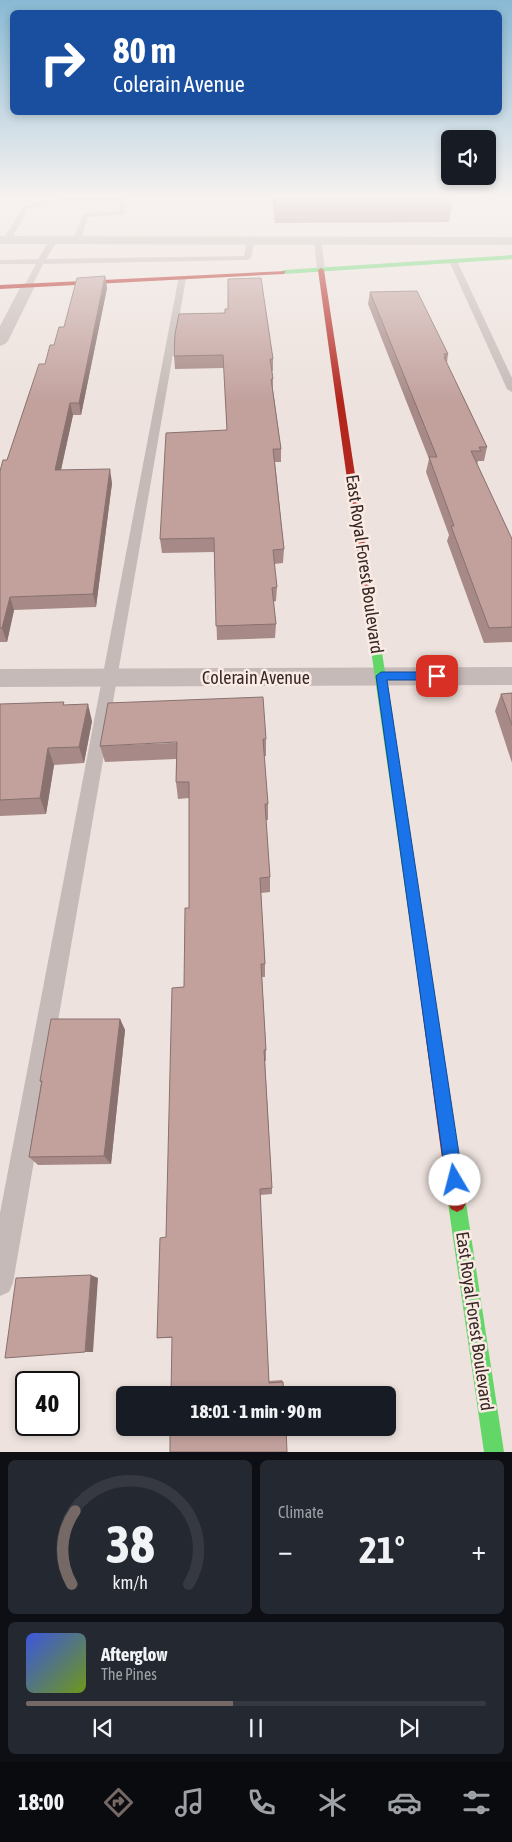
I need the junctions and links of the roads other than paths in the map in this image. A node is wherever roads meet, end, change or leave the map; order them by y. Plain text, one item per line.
1 (39, 265) edge
2 (320, 265) edge
3 (398, 265) edge
4 (455, 265) edge
5 (321, 270) junction
6 (182, 278) junction
7 (28, 286) junction
8 (0, 287) edge
9 (0, 341) edge
10 (512, 389) edge
11 (381, 676) junction
12 (512, 676) edge
13 (0, 678) edge
14 (110, 678) junction
15 (0, 1283) edge
16 (494, 1452) edge

1 - 7 lane
2 - 5 lane
3 - 5 street
4 - 10 lane
5 - 6 street
5 - 11 street, East Royal Forest Boulevard
6 - 7 street
6 - 14 lane
7 - 8 street
7 - 9 street
11 - 12 street, Colerain Avenue
11 - 14 street, Colerain Avenue
11 - 16 street, East Royal Forest Boulevard
13 - 14 street, Colerain Avenue
14 - 15 lane

